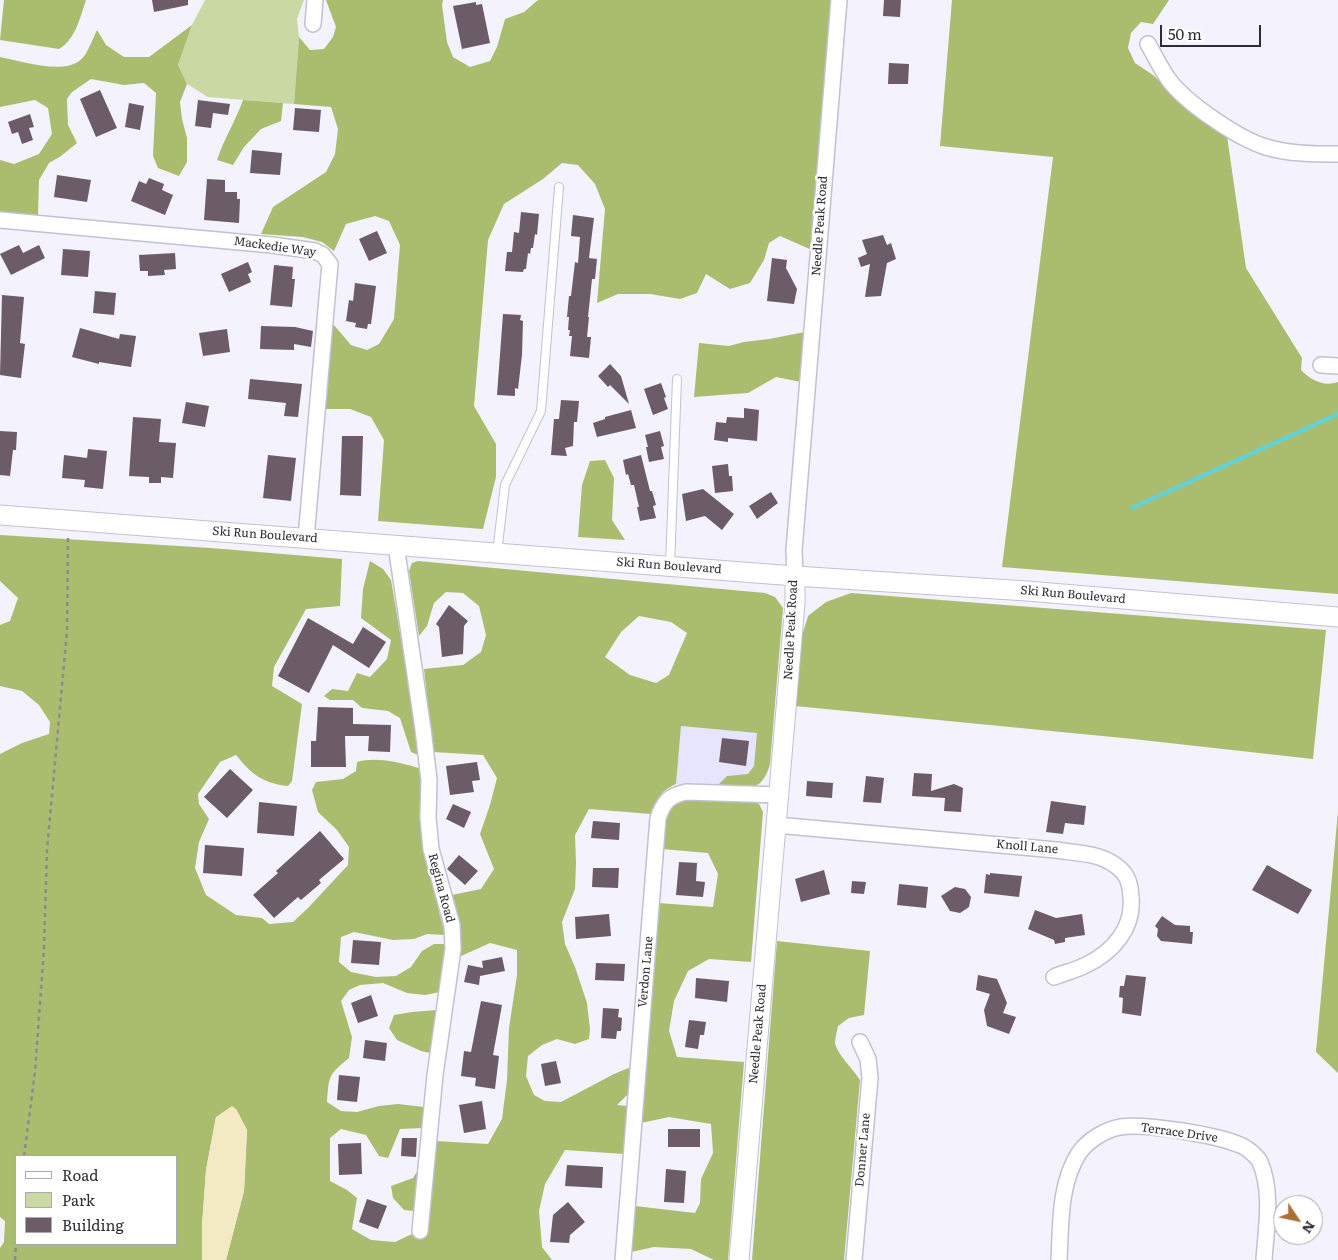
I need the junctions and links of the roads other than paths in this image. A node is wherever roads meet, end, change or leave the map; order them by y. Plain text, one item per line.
1 (315, 0) edge
2 (838, 0) edge
3 (313, 24) dead end
4 (1148, 44) dead end
5 (1338, 154) edge
6 (559, 187) dead end
7 (0, 220) edge
8 (1321, 366) dead end
9 (1338, 366) edge
10 (676, 379) dead end
11 (0, 515) edge
12 (306, 538) junction
13 (396, 545) junction
14 (497, 553) junction
15 (670, 566) junction
16 (795, 576) junction
17 (1338, 617) edge
18 (779, 795) junction
19 (776, 826) junction
20 (1054, 977) dead end
21 (860, 1042) dead end
22 (420, 1231) dead end
23 (624, 1260) edge
24 (739, 1260) edge
25 (854, 1260) edge
26 (1059, 1260) edge
27 (1264, 1260) edge

1 - 3 street
2 - 16 street, Needle Peak Road
4 - 5 street
6 - 14 lane
7 - 12 street, Mackedie Way
8 - 9 street
10 - 15 lane
11 - 12 street, Ski Run Boulevard
12 - 13 street, Ski Run Boulevard
13 - 14 street, Ski Run Boulevard
13 - 22 street, Regina Road
14 - 15 street, Ski Run Boulevard
15 - 16 street, Ski Run Boulevard
16 - 17 street, Ski Run Boulevard
16 - 18 street, Needle Peak Road
18 - 19 street, Needle Peak Road
18 - 23 street, Verdon Lane
19 - 20 street, Knoll Lane
19 - 24 street, Needle Peak Road
21 - 25 street, Donner Lane
26 - 27 street, Terrace Drive

